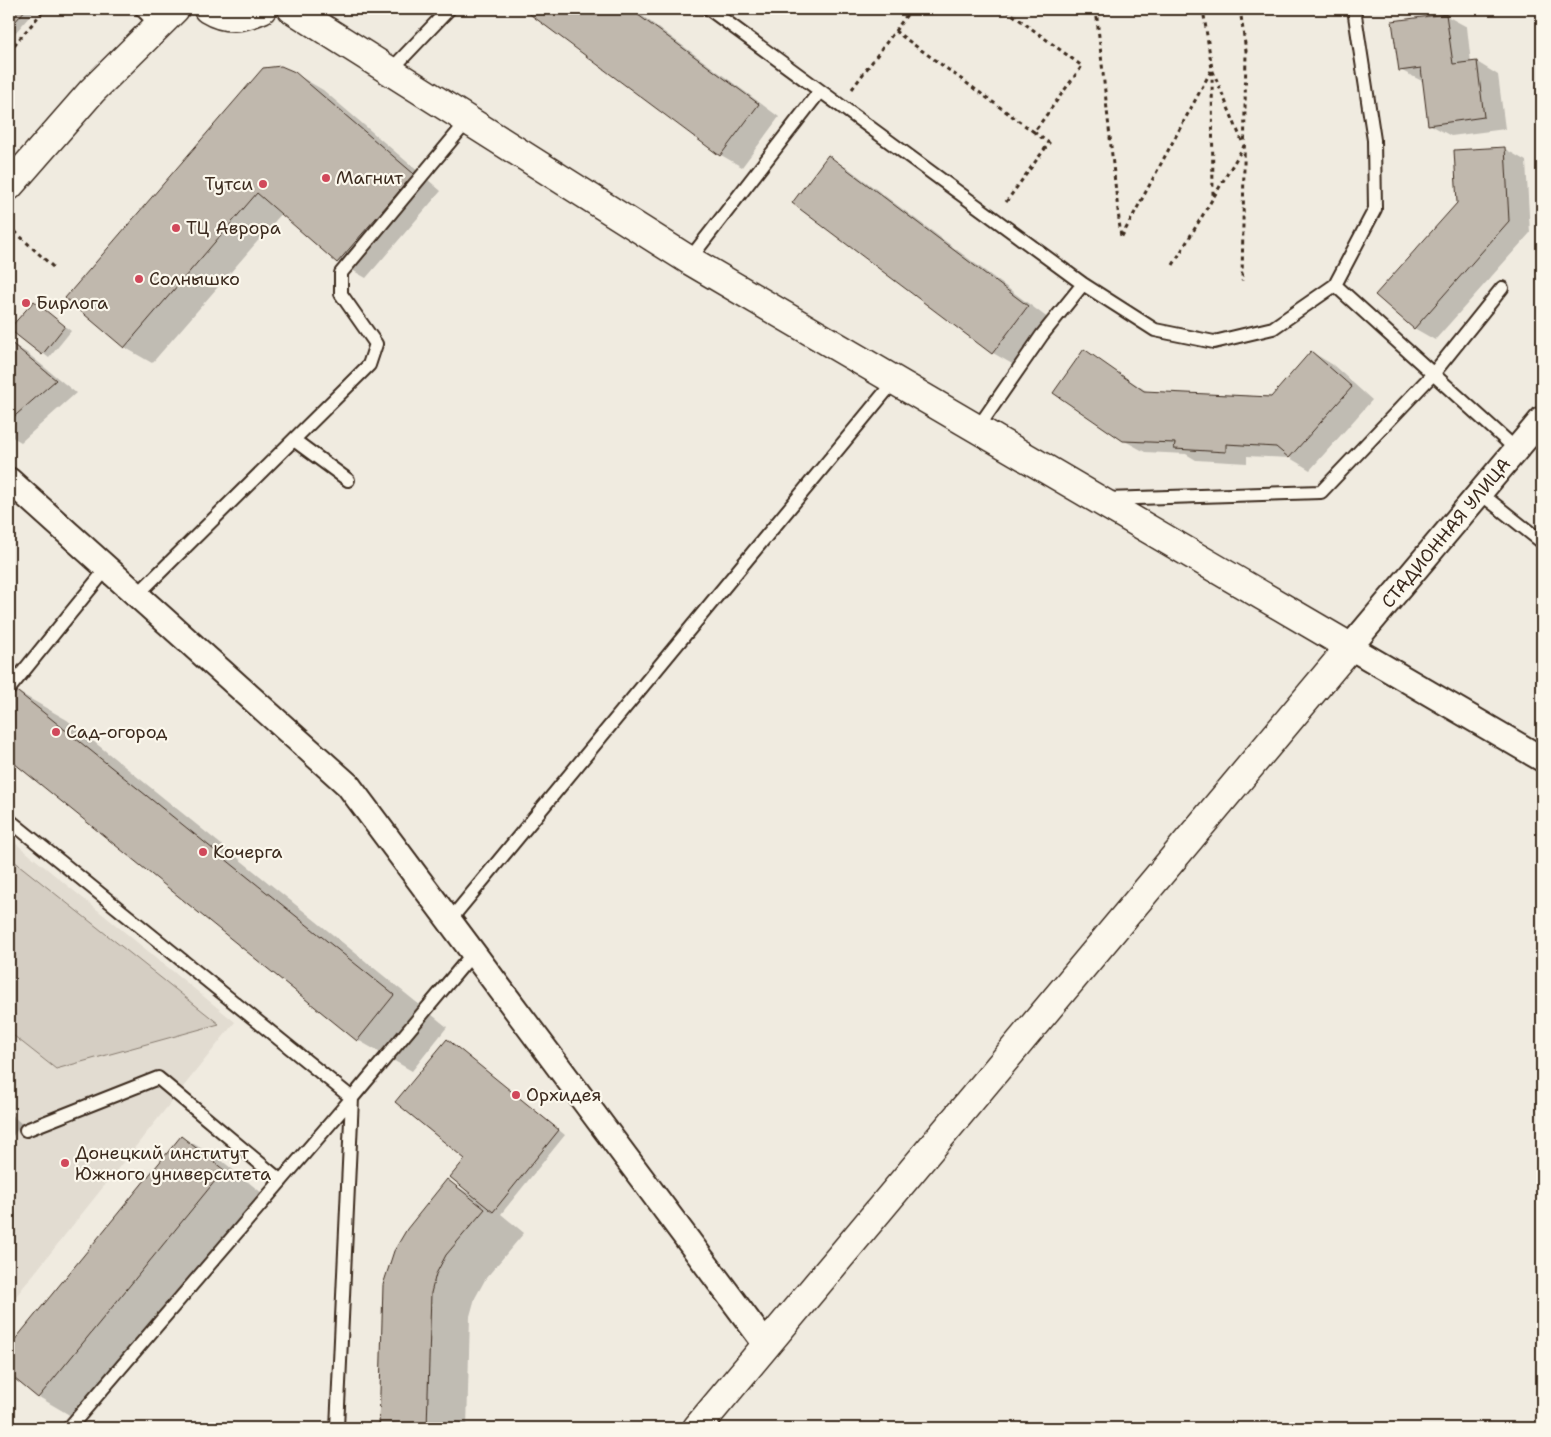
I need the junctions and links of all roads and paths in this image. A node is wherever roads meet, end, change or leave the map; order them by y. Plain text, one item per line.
1 (45, 9) edge
2 (208, 9) edge
3 (262, 9) edge
4 (292, 9) edge
5 (449, 9) edge
6 (709, 9) edge
7 (911, 9) edge
8 (1005, 9) edge
9 (1096, 9) edge
10 (1203, 9) edge
11 (1354, 9) edge
12 (1239, 10) edge
13 (158, 14) edge
14 (895, 31) junction
15 (9, 51) edge
16 (1212, 69) junction
17 (391, 70) junction
18 (820, 91) junction
19 (840, 106) junction
20 (469, 119) junction
21 (1034, 132) junction
22 (1244, 146) junction
23 (9, 186) edge
24 (1213, 198) junction
25 (993, 219) junction
26 (9, 226) edge
27 (690, 260) junction
28 (1173, 265) dead end
29 (53, 267) dead end
30 (1242, 281) dead end
31 (1083, 284) junction
32 (1335, 285) junction
33 (1502, 288) dead end
34 (1433, 374) junction
35 (896, 380) junction
36 (1542, 419) edge
37 (977, 429) junction
38 (294, 440) junction
39 (1517, 450) junction
40 (9, 480) edge
41 (348, 480) dead end
42 (1480, 493) junction
43 (1097, 499) junction
44 (1542, 542) edge
45 (107, 568) junction
46 (137, 595) junction
47 (1350, 648) junction
48 (9, 689) edge
49 (1542, 759) edge
50 (9, 820) edge
51 (450, 920) junction
52 (474, 952) junction
53 (352, 1098) junction
54 (26, 1130) dead end
55 (281, 1181) junction
56 (767, 1346) junction
57 (69, 1428) edge
58 (337, 1428) edge
59 (697, 1428) edge

1 - 15 path
2 - 3 street
4 - 17 street
5 - 17 lane
6 - 18 lane
7 - 14 path
8 - 21 path
9 - 16 path
10 - 16 path
11 - 32 lane
12 - 22 path
13 - 23 street
14 - 19 path
14 - 21 path
16 - 22 path
16 - 24 path
17 - 20 street
18 - 19 lane
18 - 27 lane
19 - 25 lane
20 - 27 street
20 - 38 lane
21 - 25 path
22 - 24 path
22 - 30 path
24 - 28 path
25 - 31 lane
26 - 29 path
27 - 35 street
31 - 32 lane
31 - 37 lane
32 - 34 lane
33 - 34 lane
34 - 39 lane
34 - 43 lane
35 - 37 street
35 - 51 lane
36 - 39 street, СТАДИОННАЯ УЛИЦА
37 - 43 street
38 - 41 lane
38 - 46 lane
39 - 42 street, СТАДИОННАЯ УЛИЦА
40 - 45 street
42 - 44 lane
42 - 47 street, СТАДИОННАЯ УЛИЦА
43 - 47 street
45 - 46 street
45 - 48 lane
46 - 51 street
47 - 49 street
47 - 56 street
50 - 53 lane
51 - 52 street
52 - 53 lane
52 - 56 street
53 - 55 lane
53 - 58 lane
54 - 55 lane
55 - 57 lane
56 - 59 street

